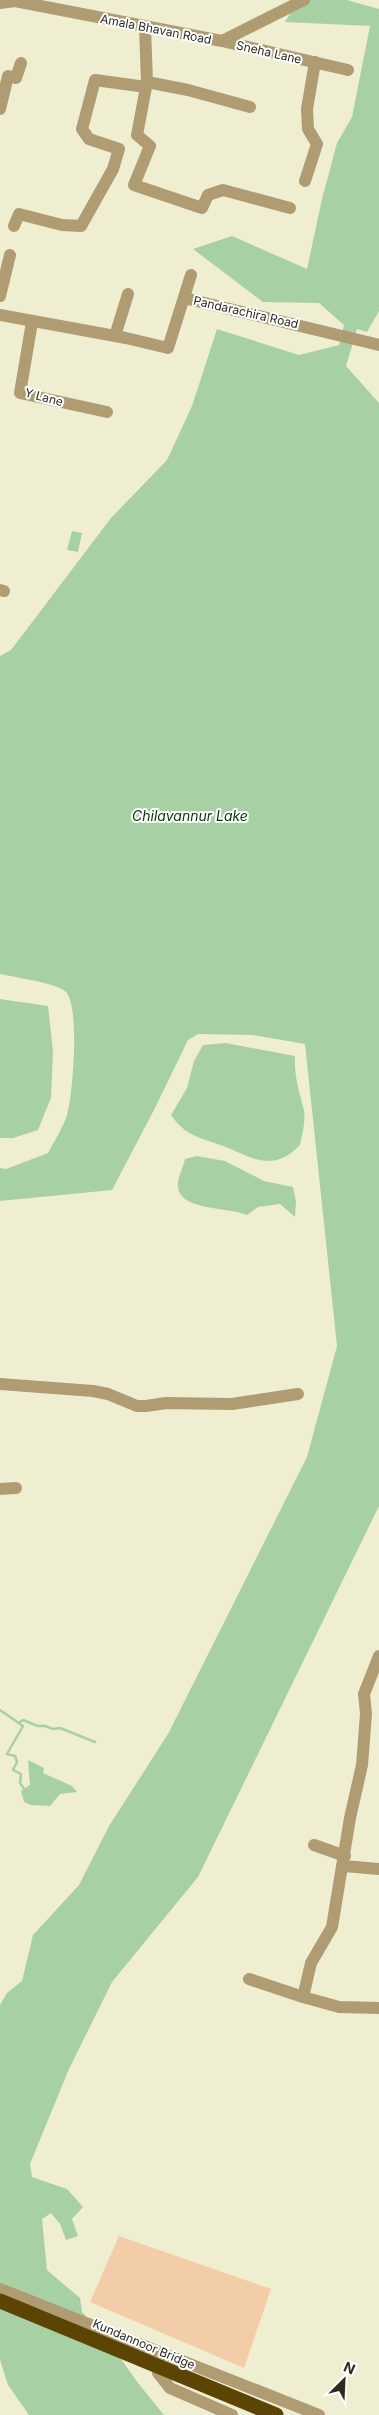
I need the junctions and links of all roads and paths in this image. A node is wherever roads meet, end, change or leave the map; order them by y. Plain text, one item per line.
1 (1, 2) edge
2 (298, 3) edge
3 (146, 27) junction
4 (222, 41) junction
5 (315, 62) junction
6 (21, 63) dead end
7 (348, 70) dead end
8 (147, 84) junction
9 (250, 107) dead end
10 (0, 109) edge
11 (305, 181) dead end
12 (290, 208) dead end
13 (14, 226) dead end
14 (10, 255) dead end
15 (192, 275) dead end
16 (128, 294) dead end
17 (0, 296) edge
18 (184, 298) junction
19 (0, 315) edge
20 (32, 322) junction
21 (115, 336) junction
22 (379, 346) edge
23 (107, 412) dead end
24 (0, 1384) edge
25 (298, 1394) dead end
26 (16, 1488) dead end
27 (0, 1489) edge
28 (379, 1656) edge
29 (314, 1845) dead end
30 (344, 1861) junction
31 (379, 1869) edge
32 (249, 1978) dead end
33 (303, 1997) junction
34 (379, 2008) edge
35 (0, 2289) edge
36 (0, 2301) edge
37 (158, 2373) dead end
38 (317, 2414) edge
39 (232, 2415) edge
40 (276, 2415) edge

1 - 3 street, Amala Bhavan Road
2 - 4 street, Amala Bhavan Road
3 - 4 street, Amala Bhavan Road
3 - 8 street
4 - 5 street, Sneha Lane
5 - 7 street, Sneha Lane
5 - 11 street, Sneha Lane
6 - 10 street
8 - 9 street
8 - 12 street
8 - 13 street
14 - 17 street
15 - 18 street
16 - 21 street
18 - 21 street, Pandarachira Road
18 - 22 street, Pandarachira Road
19 - 20 street, Pandarachira Road
20 - 21 street, Pandarachira Road
20 - 23 street, Y Lane
24 - 25 street
26 - 27 street
28 - 30 street
29 - 30 street
30 - 31 street
30 - 33 street
32 - 33 street
33 - 34 street
35 - 38 street
36 - 40 highway, Kundannoor Bridge
37 - 39 street

